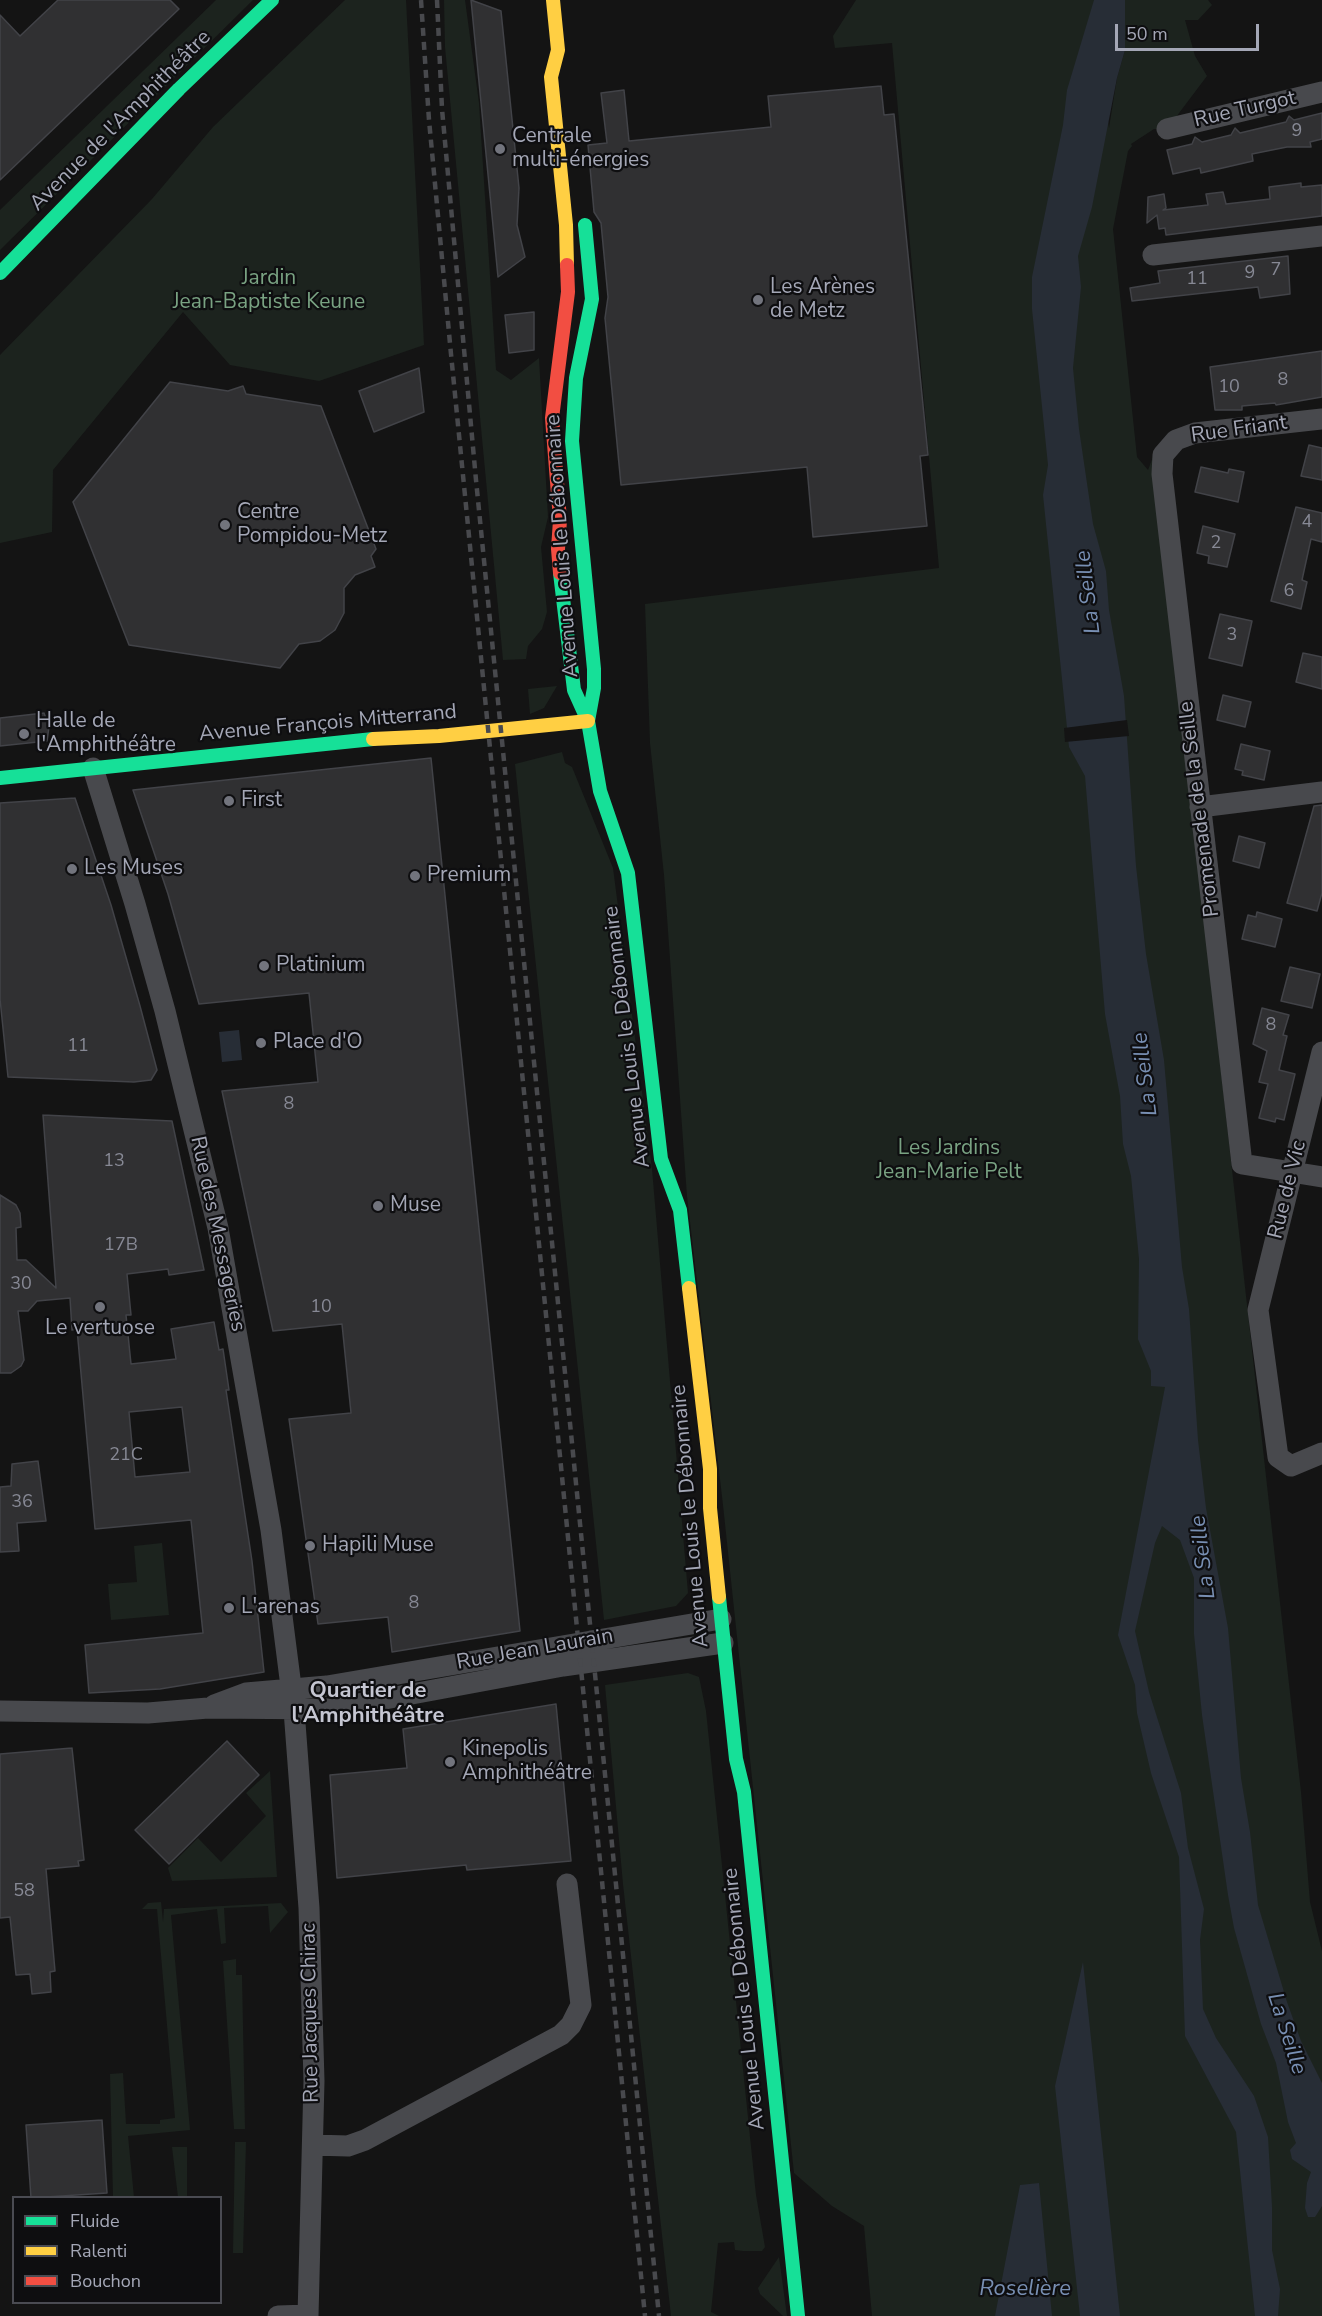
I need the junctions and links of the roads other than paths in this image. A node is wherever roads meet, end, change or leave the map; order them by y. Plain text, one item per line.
1 (272, 0) edge
2 (553, 0) edge
3 (558, 50) junction
4 (566, 67) dead end
5 (1322, 92) edge
6 (1167, 129) dead end
7 (583, 205) dead end
8 (1322, 236) edge
9 (1152, 255) dead end
10 (0, 273) edge
11 (1322, 419) edge
12 (1163, 454) joint
13 (588, 721) junction
14 (93, 768) junction
15 (0, 778) edge
16 (1322, 792) edge
17 (1200, 807) junction
18 (1322, 1052) edge
19 (1293, 1171) junction
20 (1322, 1177) edge
21 (1322, 1453) edge
22 (721, 1619) junction
23 (723, 1643) junction
24 (293, 1700) junction
25 (0, 1711) edge
26 (567, 1884) dead end
27 (313, 2145) junction
28 (308, 2315) edge
29 (278, 2316) edge
30 (798, 2316) edge

1 - 10 street, Avenue de l'Amphithéâtre
2 - 3 street, Avenue Louis le Débonnaire
3 - 4 street, Avenue Louis le Débonnaire
3 - 13 street, Avenue Louis le Débonnaire
5 - 6 street, Rue Turgot
7 - 13 street, Avenue Louis le Débonnaire
8 - 9 street
11 - 12 street, Rue Friant
12 - 17 street, Promenade de la Seille
13 - 14 street, Avenue François Mitterrand
13 - 22 street, Avenue Louis le Débonnaire
14 - 15 street, Avenue François Mitterrand
14 - 24 street, Rue des Messageries
16 - 17 street
17 - 19 street, Promenade de la Seille
18 - 19 street, Rue de Vic
19 - 20 street
19 - 21 street, Rue de Vic
22 - 23 street, Avenue Louis le Débonnaire
22 - 24 street, Rue Jean Laurain
23 - 24 street, Rue Jean Laurain
23 - 30 street, Avenue Louis le Débonnaire
24 - 25 street, Rue Jean Laurain
24 - 27 street, Rue Jacques Chirac
26 - 27 street
27 - 28 street, Rue Jacques Chirac
28 - 29 street

